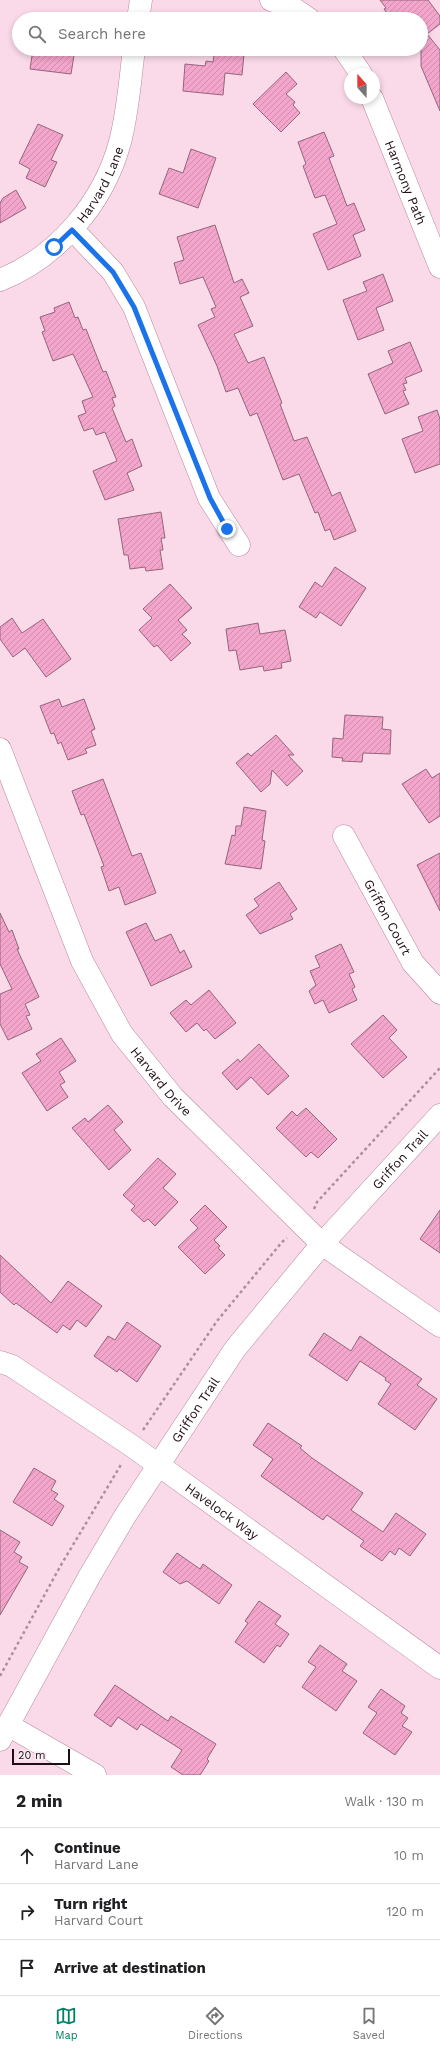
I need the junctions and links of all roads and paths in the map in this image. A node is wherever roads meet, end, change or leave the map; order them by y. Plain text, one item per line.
1 (141, 0) edge
2 (271, 0) edge
3 (139, 12) edge
4 (298, 12) edge
5 (133, 56) edge
6 (349, 56) edge
7 (357, 68) edge
8 (375, 104) edge
9 (72, 230) junction
10 (438, 256) edge
11 (0, 280) edge
12 (239, 545) dead end
13 (0, 749) edge
14 (344, 836) dead end
15 (440, 993) edge
16 (440, 1068) edge
17 (440, 1115) edge
18 (305, 1227) junction
19 (322, 1244) junction
20 (440, 1326) edge
21 (0, 1362) edge
22 (158, 1465) junction
23 (440, 1668) edge
24 (4, 1733) edge
25 (95, 1775) edge

1 - 3 street
2 - 4 street
5 - 9 street, Harvard Lane
6 - 7 street
8 - 10 street, Harmony Path
9 - 11 street, Harvard Lane
9 - 12 street
13 - 18 street, Harvard Drive
14 - 15 street, Griffon Court
16 - 18 path
17 - 19 street, Griffon Trail
18 - 19 street, Harvard Drive
19 - 20 street, Harvard Drive
19 - 22 street, Griffon Trail
21 - 22 street, Havelock Way
22 - 23 street, Havelock Way
22 - 24 street, Griffon Trail
24 - 25 street

